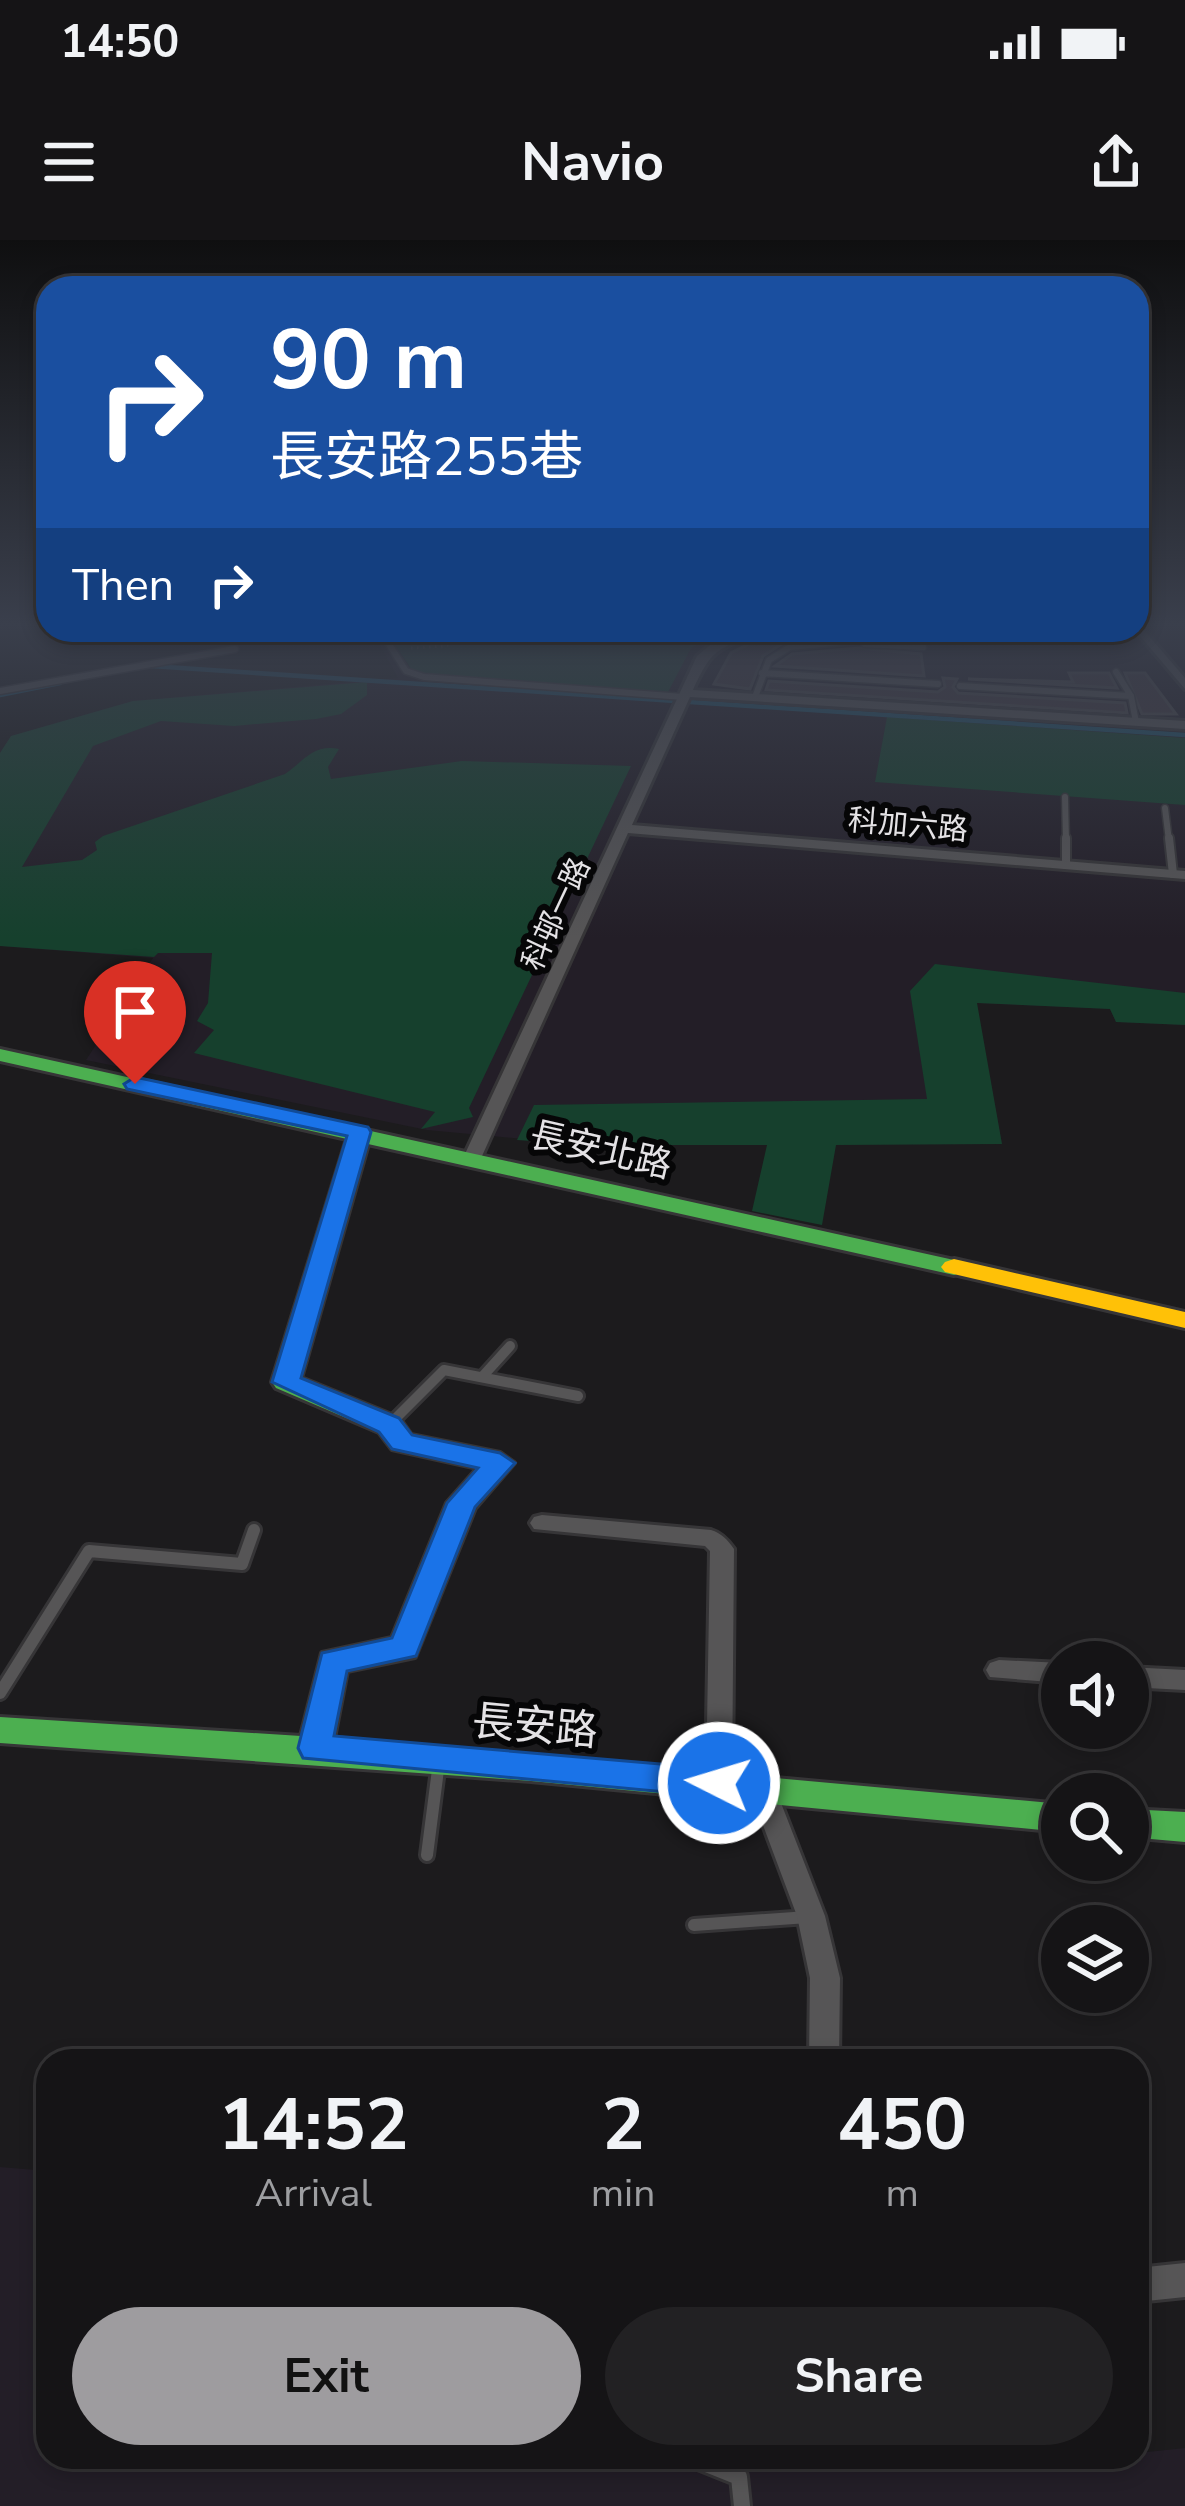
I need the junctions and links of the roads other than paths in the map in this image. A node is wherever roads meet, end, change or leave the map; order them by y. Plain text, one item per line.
1 (670, 727) edge
2 (1066, 797) dead end
3 (1165, 808) dead end
4 (626, 829) junction
5 (1066, 865) junction
6 (1179, 875) edge
7 (0, 1055) edge
8 (360, 1132) junction
9 (473, 1156) junction
10 (1185, 1320) edge
11 (510, 1346) dead end
12 (482, 1377) junction
13 (578, 1396) dead end
14 (389, 1425) junction
15 (542, 1522) dead end
16 (254, 1530) dead end
17 (1000, 1670) dead end
18 (1041, 1672) edge
19 (1149, 1678) edge
20 (1185, 1680) edge
21 (0, 1693) edge
22 (0, 1730) edge
23 (315, 1748) junction
24 (440, 1759) junction
25 (719, 1783) junction
26 (761, 1785) junction
27 (1041, 1816) edge
28 (1149, 1824) edge
29 (1185, 1827) edge
30 (427, 1855) dead end
31 (811, 1916) junction
32 (694, 1925) dead end
33 (824, 2049) edge
34 (1185, 2280) edge
35 (1149, 2284) edge
36 (721, 2469) edge
37 (742, 2506) edge

1 - 4 street, 科邨一路
2 - 5 lane
3 - 6 lane
4 - 5 street, 科加六路
4 - 9 street, 科邨一路
5 - 6 street, 科加六路
7 - 8 street, 長安北路
8 - 9 street, 長安北路
8 - 14 street
9 - 10 street, 長安北路
11 - 12 lane
12 - 13 lane
12 - 14 lane
14 - 23 street
15 - 25 street
16 - 21 lane
17 - 18 street
19 - 20 street
22 - 23 street, 長安路
23 - 24 street, 長安路
24 - 25 street, 長安路
24 - 30 lane
25 - 26 street, 長安路
26 - 27 street, 長安路
26 - 31 street
28 - 29 street
31 - 32 lane
31 - 33 street
34 - 35 street
36 - 37 lane

